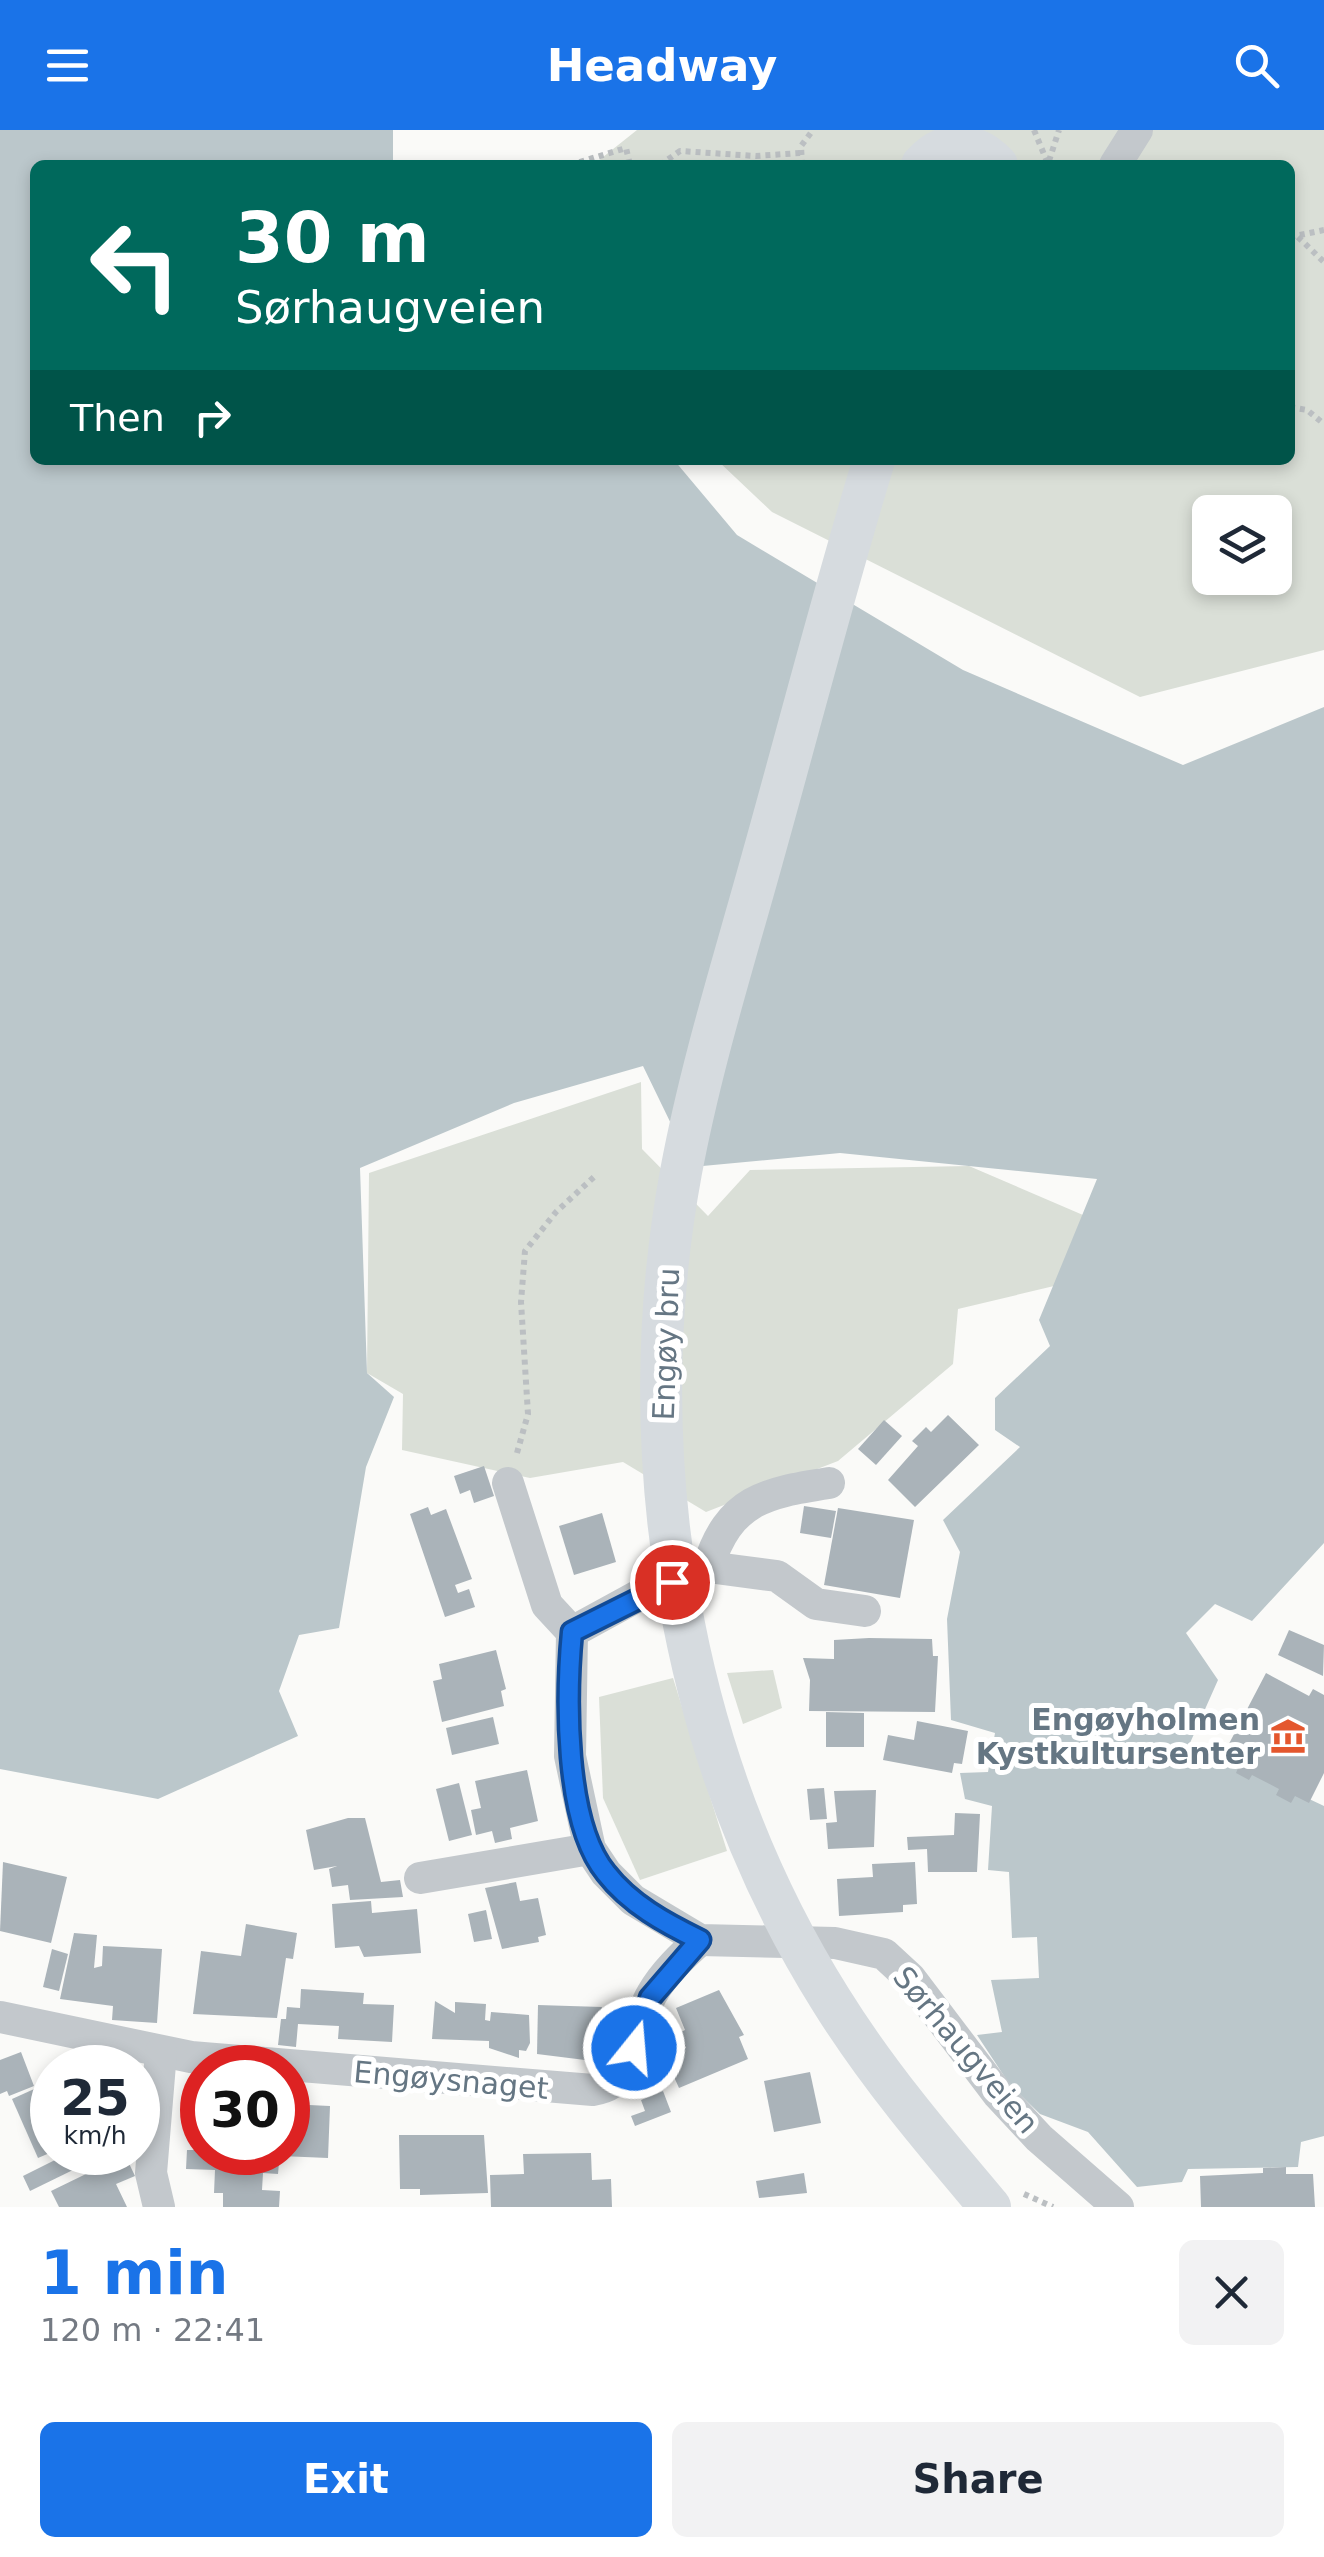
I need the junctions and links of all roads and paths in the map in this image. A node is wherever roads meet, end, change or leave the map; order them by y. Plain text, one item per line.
1 (813, 130) edge
2 (997, 130) edge
3 (1034, 130) edge
4 (1060, 130) edge
5 (1137, 130) edge
6 (932, 148) edge
7 (800, 153) junction
8 (586, 160) edge
9 (629, 160) edge
10 (667, 160) edge
11 (801, 160) edge
12 (991, 160) edge
13 (997, 160) edge
14 (1046, 160) edge
15 (1049, 160) edge
16 (1118, 160) edge
17 (1324, 230) edge
18 (1295, 237) edge
19 (1295, 238) edge
20 (1324, 262) edge
21 (1295, 408) edge
22 (1324, 424) edge
23 (873, 465) edge
24 (595, 1176) dead end
25 (508, 1483) joint
26 (829, 1483) dead end
27 (708, 1567) junction
28 (865, 1611) dead end
29 (572, 1632) junction
30 (590, 1849) junction
31 (420, 1878) dead end
32 (700, 1940) junction
33 (0, 2016) edge
34 (161, 2052) junction
35 (978, 2193) edge
36 (159, 2207) edge
37 (1118, 2207) edge

1 - 7 path
2 - 13 main road
3 - 14 path
4 - 15 path
5 - 16 street
6 - 12 main road
7 - 10 path
7 - 11 path
8 - 9 path
17 - 18 path
19 - 20 path
21 - 22 path
23 - 35 main road, Engøy bru
24 - 25 path
25 - 29 street
26 - 27 street
27 - 28 street
27 - 29 street
29 - 30 street, Sørhaugveien
30 - 31 street
30 - 32 street, Sørhaugveien
32 - 34 street, Engøysnaget
32 - 37 street, Sørhaugveien
33 - 34 street, Engøysnaget
34 - 36 street

